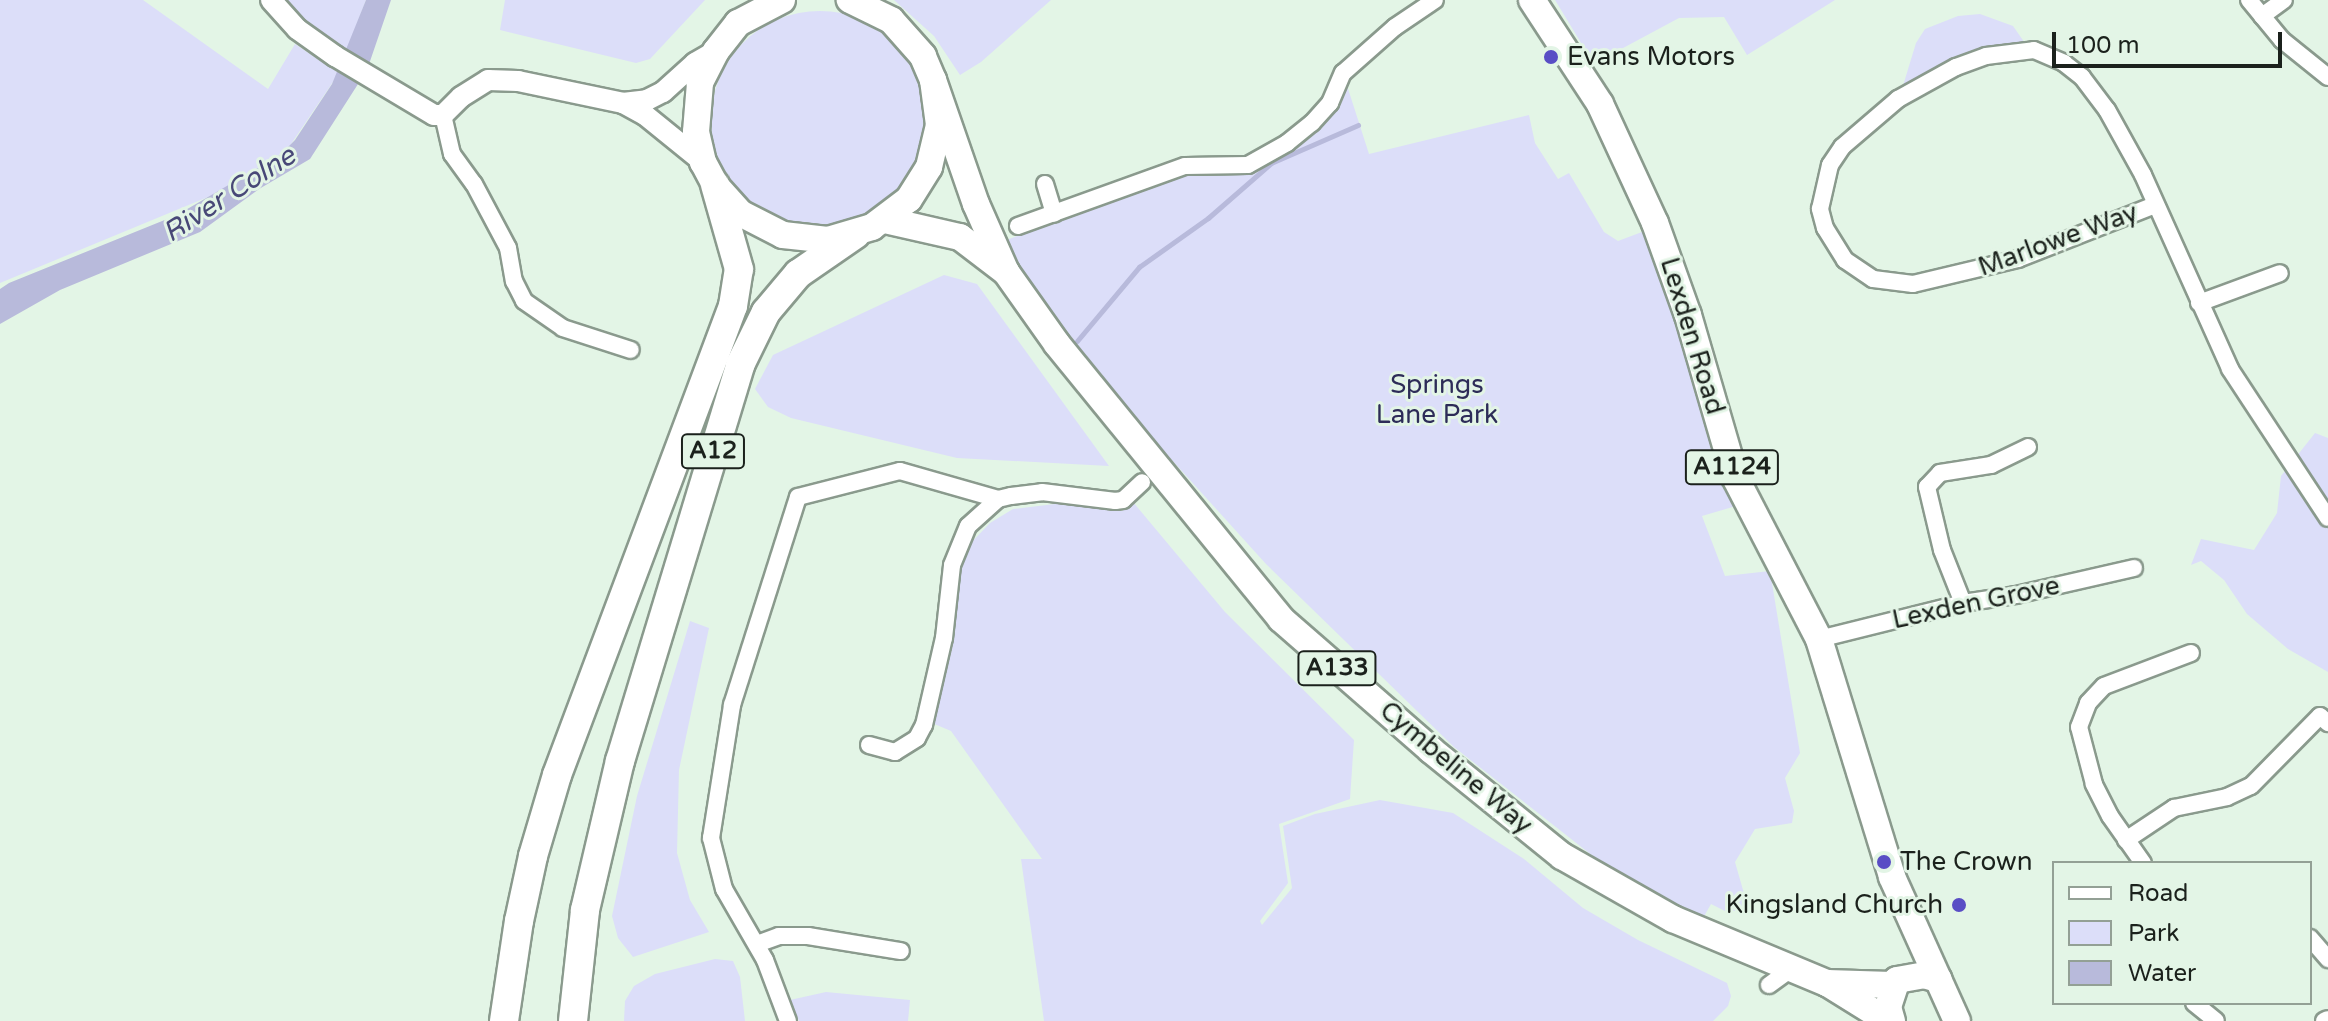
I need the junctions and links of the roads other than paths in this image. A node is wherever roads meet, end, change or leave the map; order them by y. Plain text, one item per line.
1 (271, 0) edge
2 (754, 0) edge
3 (782, 0) edge
4 (850, 0) edge
5 (873, 0) edge
6 (1435, 0) edge
7 (1532, 0) edge
8 (2249, 0) edge
9 (2284, 0) edge
10 (2262, 16) junction
11 (891, 20) junction
12 (738, 23) junction
13 (716, 51) junction
14 (2328, 77) edge
15 (933, 80) junction
16 (623, 103) junction
17 (443, 115) junction
18 (709, 173) junction
19 (1045, 184) dead end
20 (2155, 205) junction
21 (1054, 214) junction
22 (885, 220) junction
23 (1018, 226) dead end
24 (856, 234) junction
25 (1006, 272) junction
26 (2280, 273) dead end
27 (2199, 303) junction
28 (631, 350) dead end
29 (2028, 447) dead end
30 (1142, 482) dead end
31 (998, 499) junction
32 (2328, 518) edge
33 (2134, 568) dead end
34 (1963, 603) junction
35 (1819, 639) junction
36 (2191, 653) dead end
37 (2328, 723) edge
38 (869, 745) dead end
39 (2126, 840) junction
40 (2142, 861) edge
41 (1904, 909) junction
42 (2312, 940) edge
43 (757, 944) junction
44 (901, 951) dead end
45 (2328, 959) edge
46 (1938, 979) junction
47 (1897, 982) junction
48 (1827, 983) junction
49 (2196, 1005) edge
50 (504, 1021) edge
51 (573, 1021) edge
52 (788, 1021) edge
53 (1890, 1021) edge
54 (1957, 1021) edge
55 (2216, 1021) edge

1 - 17 street
2 - 12 main road
3 - 12 main road
4 - 11 main road
5 - 11 main road
6 - 21 street
7 - 35 main road, Lexden Road / A1124
8 - 10 street
9 - 10 street
10 - 14 street
11 - 15 main road
12 - 13 main road
13 - 16 street
13 - 18 main road
15 - 22 main road
15 - 25 main road, Cymbeline Way / A133
16 - 17 street
16 - 18 street
17 - 28 street
18 - 24 main road
18 - 50 highway, A12
19 - 21 street
20 - 20 street, Marlowe Way
20 - 27 street, Marlowe Way
21 - 23 street
22 - 24 main road
22 - 25 main road, Cymbeline Way / A133
24 - 51 highway, A12
25 - 48 main road, Cymbeline Way / A133
26 - 27 street
27 - 32 street, Marlowe Way
29 - 34 street
30 - 31 street
31 - 38 street
31 - 43 street
33 - 34 street, Lexden Grove
34 - 35 street, Lexden Grove
35 - 41 main road, Lexden Road / A1124
36 - 39 street
37 - 39 street
39 - 40 street
41 - 46 main road, Lexden Road / A1124
41 - 47 main road, Lexden Road / A1124
42 - 45 street
43 - 44 street
43 - 52 street
46 - 47 main road, Cymbeline Way
46 - 54 main road, Lexden Road
47 - 48 main road, Cymbeline Way / A133
47 - 53 main road, Lexden Road
48 - 53 main road, Cymbeline Way / A133
49 - 55 street

